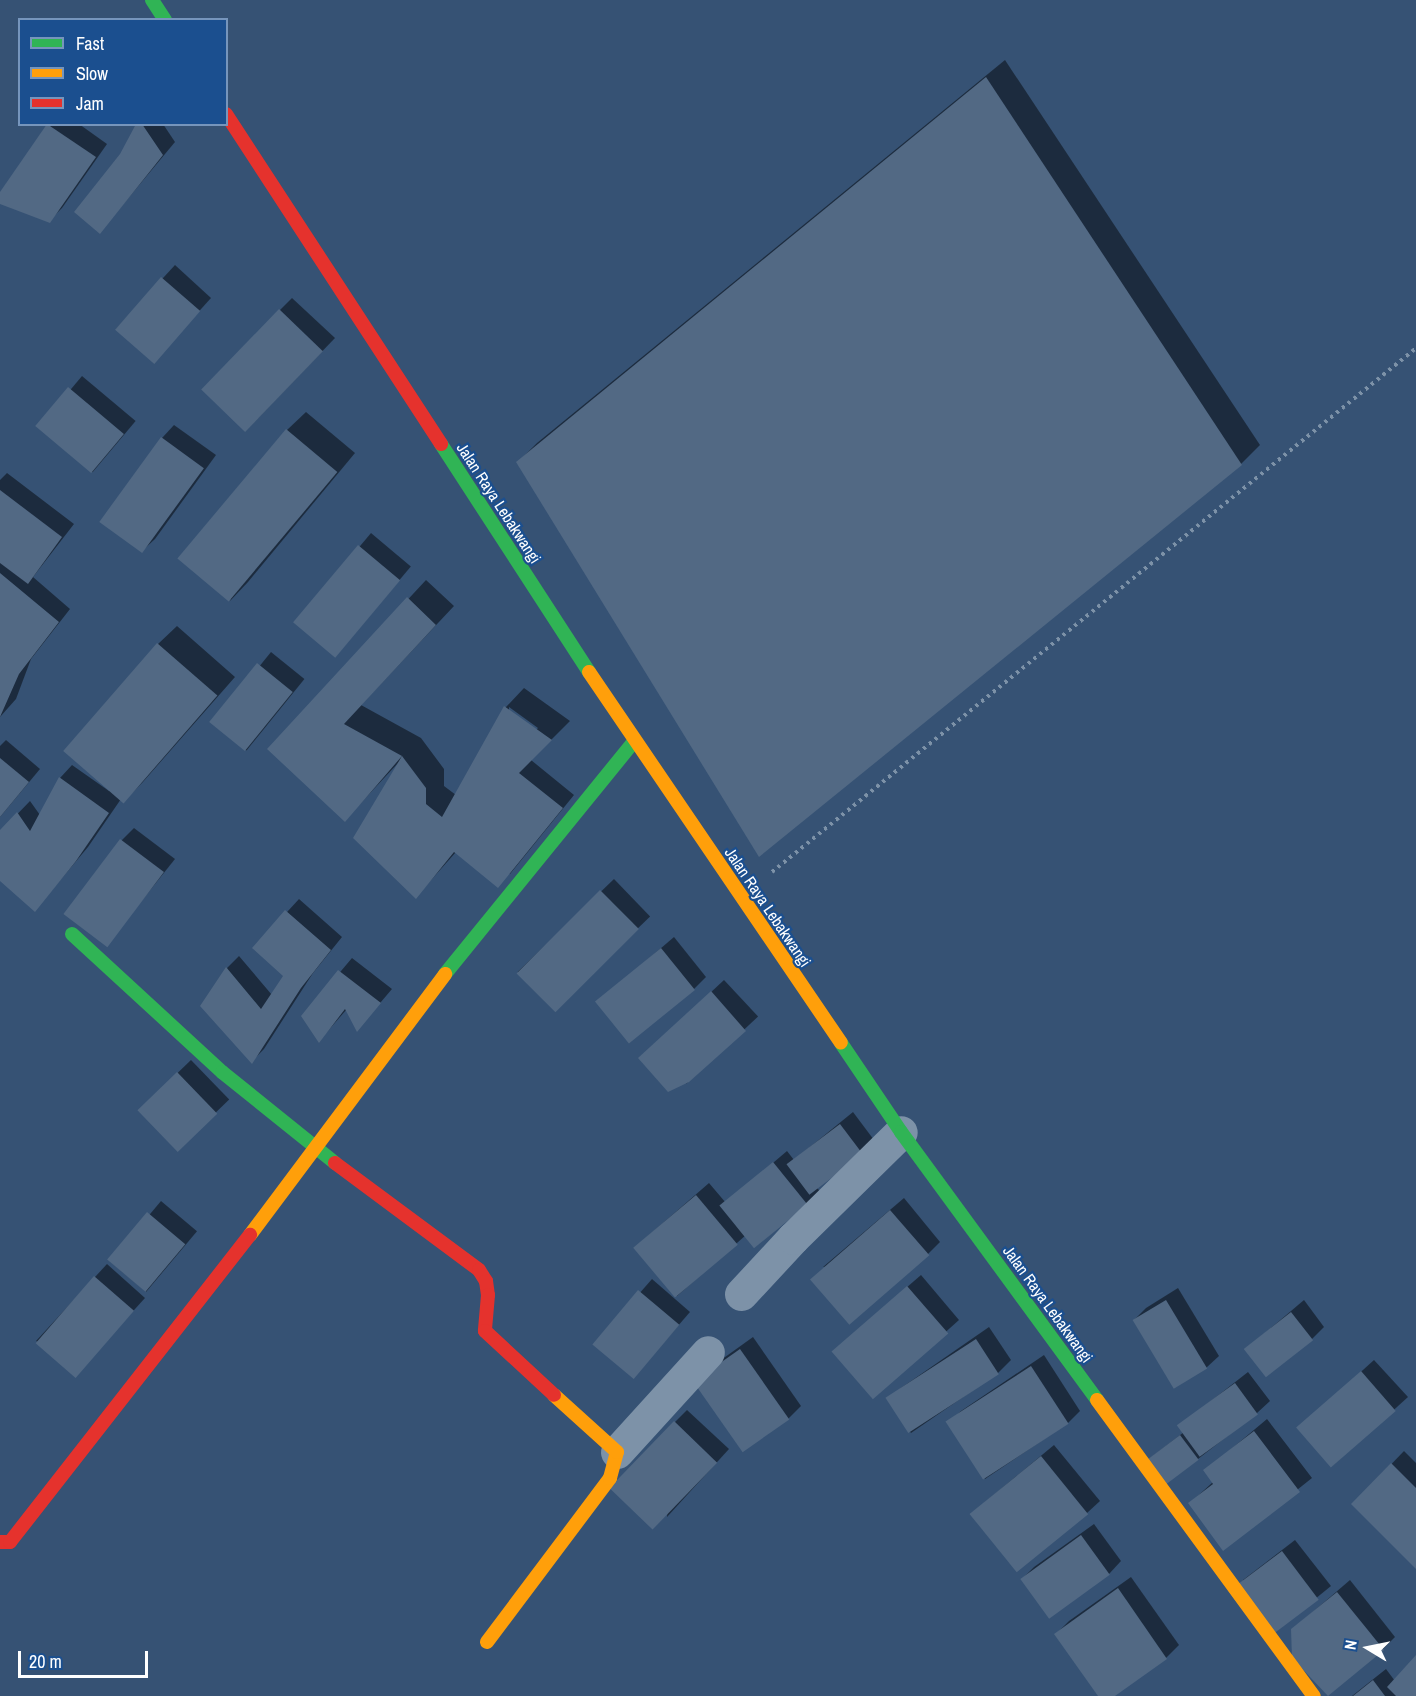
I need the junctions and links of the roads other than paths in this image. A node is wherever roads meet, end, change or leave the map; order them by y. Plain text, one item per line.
1 (152, 0) edge
2 (164, 18) edge
3 (228, 117) edge
4 (636, 740) junction
5 (72, 934) dead end
6 (901, 1132) junction
7 (316, 1149) junction
8 (741, 1294) dead end
9 (708, 1353) dead end
10 (617, 1452) junction
11 (0, 1542) edge
12 (487, 1642) dead end
13 (1314, 1696) edge

1 - 2 street
3 - 4 street, Jalan Raya Lebakwangi
4 - 6 street, Jalan Raya Lebakwangi
4 - 7 street
5 - 7 street
6 - 8 street
6 - 13 street, Jalan Raya Lebakwangi
7 - 10 street
7 - 11 street
9 - 10 street
10 - 12 street

